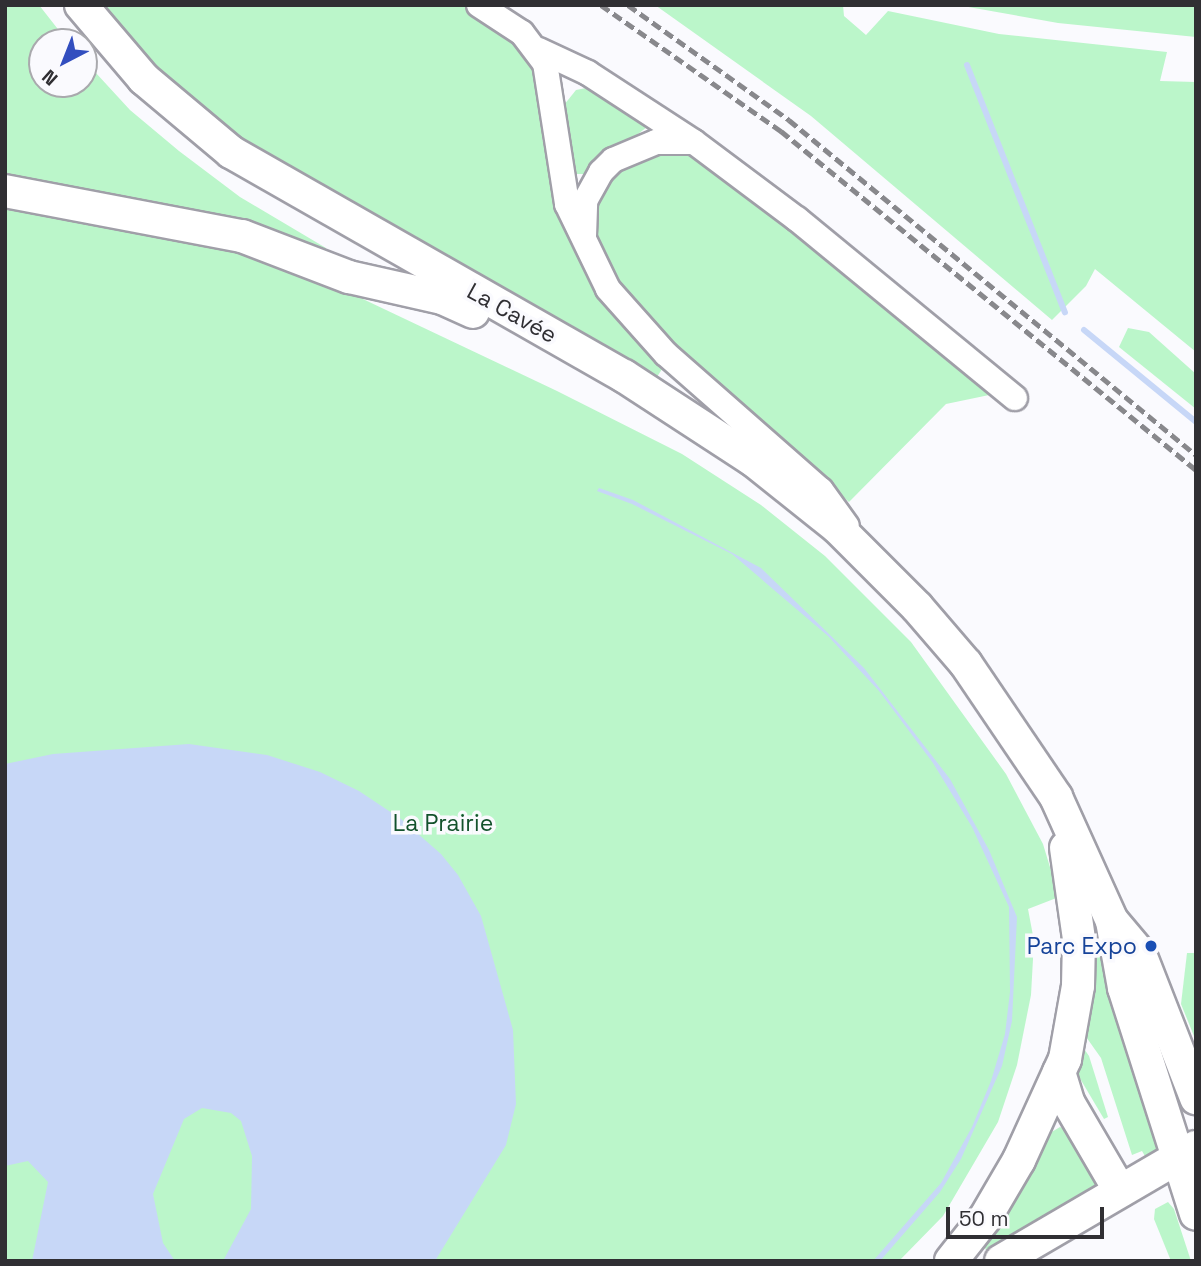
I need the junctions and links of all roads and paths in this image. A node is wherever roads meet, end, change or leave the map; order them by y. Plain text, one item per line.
1 (81, 5) edge
2 (479, 5) edge
3 (539, 50) junction
4 (694, 142) junction
5 (5, 191) edge
6 (585, 247) junction
7 (1015, 398) dead end
8 (671, 406) junction
9 (872, 561) junction
10 (1056, 797) junction
11 (1112, 922) junction
12 (1059, 1072) junction
13 (1196, 1098) edge
14 (1190, 1145) edge
15 (1120, 1191) junction
16 (1196, 1214) edge
17 (951, 1261) edge
18 (1001, 1261) edge

1 - 8 main road, La Cavée
2 - 3 street
3 - 4 street
3 - 6 street
4 - 6 street
4 - 7 street
5 - 8 main road
6 - 9 street
8 - 9 main road, La Cavée
9 - 10 main road, La Cavée
10 - 11 main road
10 - 12 main road
11 - 13 main road
11 - 14 main road
12 - 15 main road
12 - 17 main road
14 - 15 main road
14 - 16 main road
15 - 18 main road

